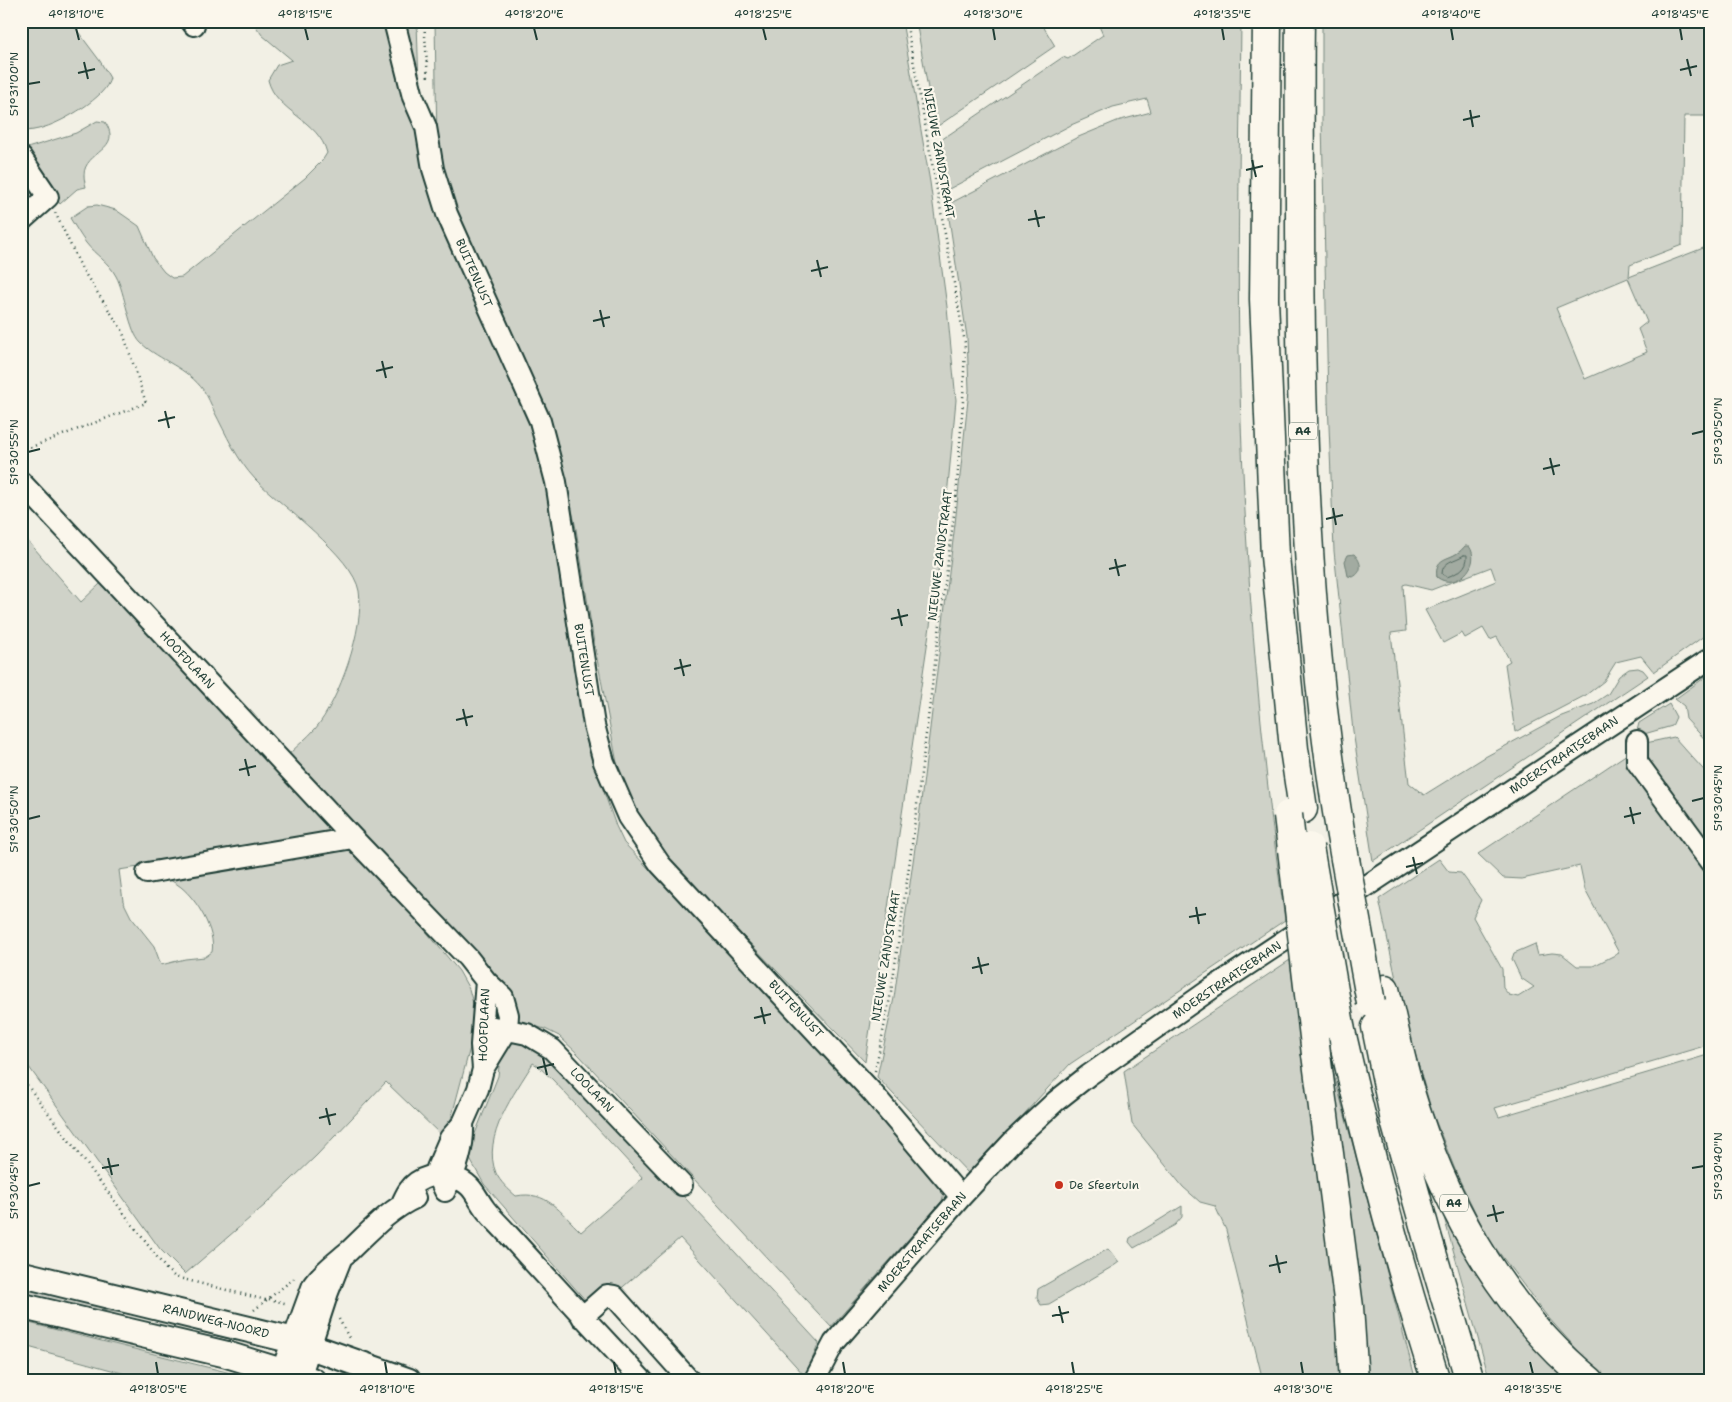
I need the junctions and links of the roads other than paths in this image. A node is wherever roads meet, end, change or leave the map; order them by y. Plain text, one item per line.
1 (394, 21) edge
2 (1267, 21) edge
3 (1300, 21) edge
4 (21, 157) edge
5 (21, 221) edge
6 (21, 482) edge
7 (1711, 658) edge
8 (1637, 741) dead end
9 (1295, 812) junction
10 (353, 838) junction
11 (1711, 863) edge
12 (147, 873) dead end
13 (486, 981) junction
14 (1378, 996) junction
15 (484, 1025) junction
16 (507, 1030) junction
17 (483, 1069) junction
18 (445, 1180) junction
19 (682, 1185) dead end
20 (961, 1197) junction
21 (21, 1274) edge
22 (21, 1306) edge
23 (582, 1317) junction
24 (302, 1343) junction
25 (295, 1378) edge
26 (408, 1381) edge
27 (643, 1381) edge
28 (690, 1381) edge
29 (814, 1381) edge
30 (1354, 1381) edge
31 (1436, 1381) edge
32 (1470, 1381) edge
33 (1590, 1381) edge

1 - 20 street, BUITENLUST
2 - 9 highway
3 - 14 highway, A4, bridge
4 - 5 street
6 - 10 street, HOOFDLAAN
7 - 20 street, MOERSTRAATSEBAAN
8 - 11 street
9 - 30 highway, bridge
9 - 31 highway, bridge
10 - 12 street
10 - 13 street, HOOFDLAAN
13 - 15 street, HOOFDLAAN
13 - 16 street, HOOFDLAAN
14 - 32 highway, A4
14 - 33 highway, A4
15 - 16 street, LOOLAAN
15 - 17 street, HOOFDLAAN
16 - 17 street, HOOFDLAAN
16 - 19 street, LOOLAAN
17 - 18 street, HOOFDLAAN
18 - 23 street
18 - 24 street
20 - 29 street, MOERSTRAATSEBAAN
21 - 24 main road, RANDWEG-NOORD
22 - 25 main road
23 - 27 street
23 - 28 street
24 - 25 street
24 - 26 main road, RANDWEG-NOORD

